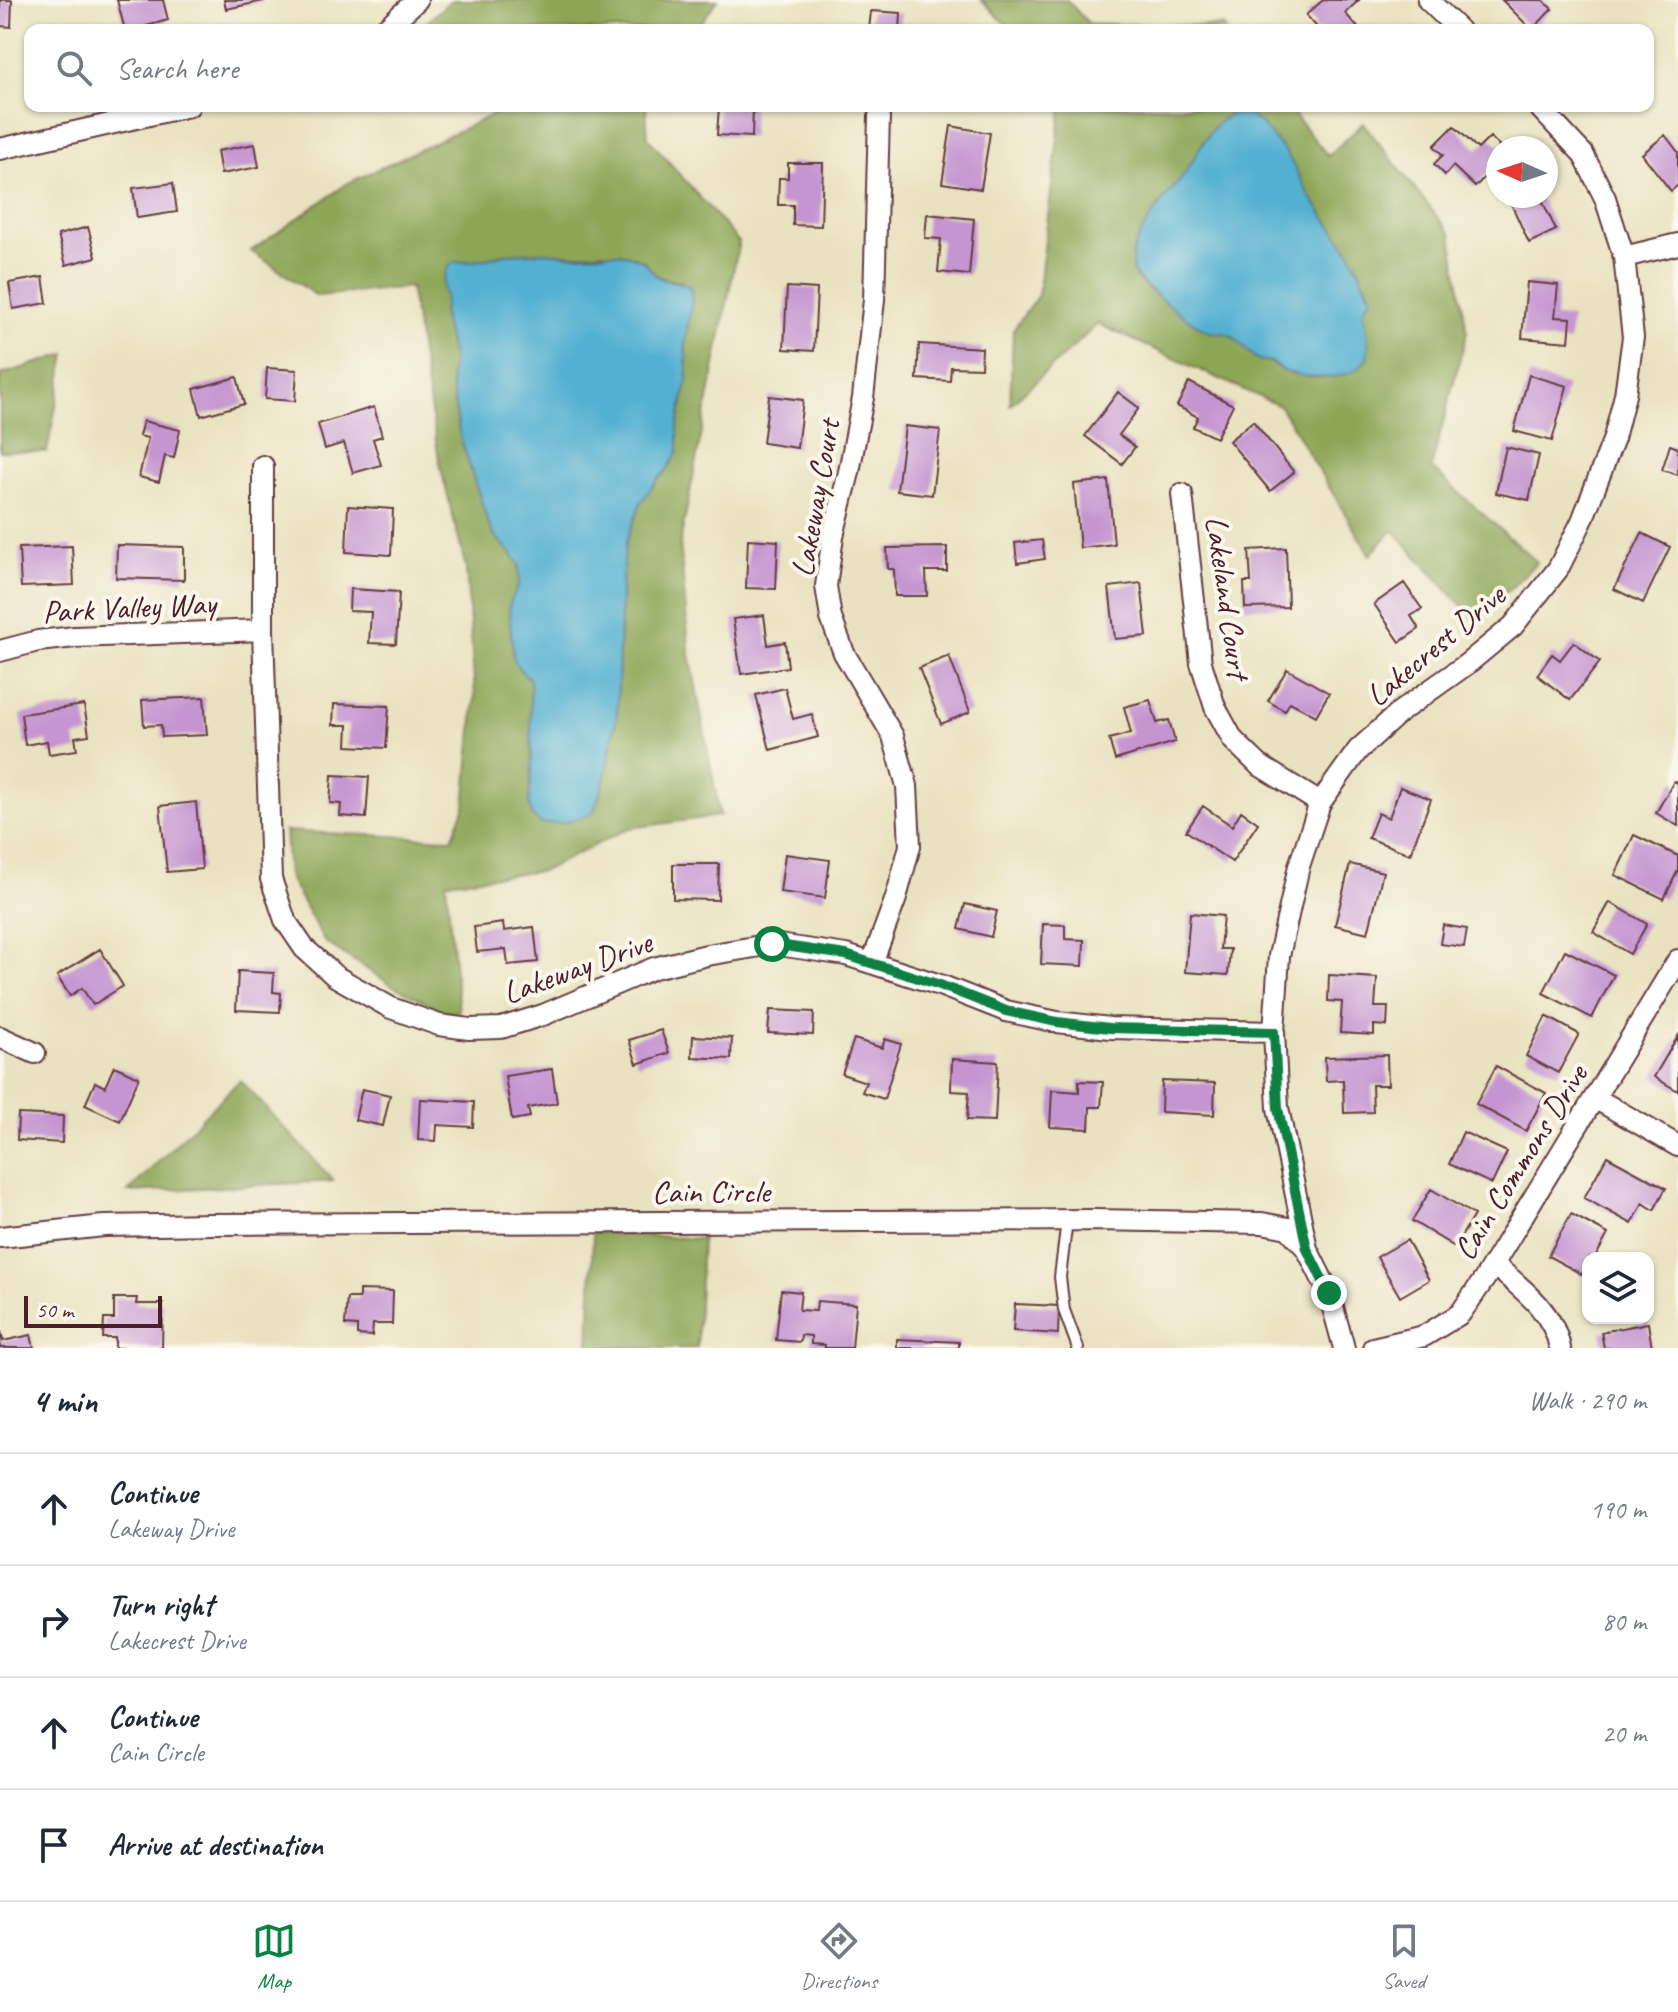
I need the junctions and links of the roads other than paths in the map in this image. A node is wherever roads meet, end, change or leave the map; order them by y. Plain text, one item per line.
1 (417, 0) edge
2 (1428, 0) edge
3 (391, 24) edge
4 (1453, 24) edge
5 (163, 112) edge
6 (1544, 112) edge
7 (879, 116) dead end
8 (0, 149) edge
9 (1678, 244) edge
10 (1624, 257) junction
11 (263, 466) dead end
12 (1182, 494) dead end
13 (263, 630) junction
14 (0, 651) edge
15 (1320, 803) junction
16 (1678, 960) edge
17 (872, 963) junction
18 (1274, 1032) junction
19 (0, 1037) edge
20 (35, 1053) dead end
21 (1595, 1098) junction
22 (1678, 1146) edge
23 (1067, 1220) junction
24 (0, 1237) edge
25 (1307, 1249) junction
26 (1493, 1264) junction
27 (1078, 1348) edge
28 (1344, 1348) edge
29 (1373, 1348) edge
30 (1560, 1348) edge

1 - 3 street
2 - 4 street
5 - 8 street
6 - 10 street, Lakecrest Drive
7 - 17 street, Lakeway Court
9 - 10 street
10 - 15 street, Lakecrest Drive
11 - 13 street, Lakeway Drive
12 - 15 street, Lakeland Court
13 - 14 street, Park Valley Way
13 - 17 street, Lakeway Drive
15 - 18 street, Lakecrest Drive
16 - 21 street, Cain Commons Drive
17 - 18 street, Lakeway Drive
18 - 25 street, Lakecrest Drive
19 - 20 street
21 - 22 street
21 - 26 street, Cain Commons Drive
23 - 24 street, Cain Circle
23 - 25 street, Cain Circle
23 - 27 lane
25 - 28 street, Cain Circle
26 - 29 street, Cain Commons Drive
26 - 30 street

